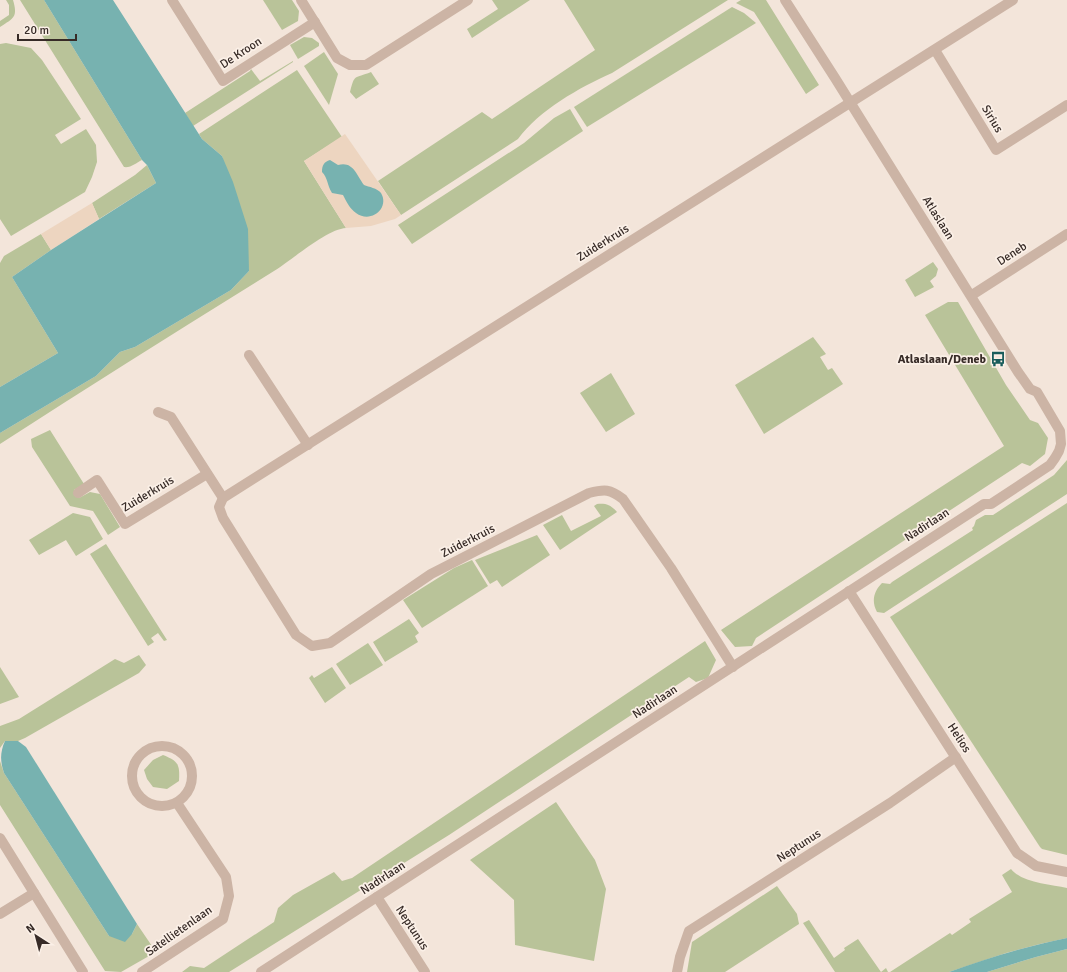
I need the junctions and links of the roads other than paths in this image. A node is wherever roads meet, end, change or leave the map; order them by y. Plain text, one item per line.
1 (172, 0) edge
2 (301, 0) edge
3 (468, 0) edge
4 (785, 0) edge
5 (1013, 0) edge
6 (315, 22) junction
7 (935, 50) junction
8 (851, 103) junction
9 (1067, 105) edge
10 (1067, 234) edge
11 (972, 295) junction
12 (249, 355) dead end
13 (158, 412) dead end
14 (308, 445) junction
15 (1059, 451) joint
16 (207, 474) junction
17 (78, 493) dead end
18 (223, 498) junction
19 (849, 591) junction
20 (733, 667) junction
21 (956, 757) junction
22 (177, 803) junction
23 (0, 838) edge
24 (1067, 872) edge
25 (34, 893) junction
26 (377, 897) junction
27 (0, 914) edge
28 (84, 972) edge
29 (142, 972) edge
30 (261, 972) edge
31 (425, 972) edge
32 (677, 972) edge

1 - 6 street, De Kroon
2 - 6 street
3 - 6 street
4 - 8 street, Atlaslaan
5 - 7 street
7 - 8 street
7 - 9 street, Sirius
8 - 11 street, Atlaslaan
8 - 14 street, Zuiderkruis
10 - 11 street, Deneb
11 - 15 street, Atlaslaan
12 - 14 street
13 - 16 street
14 - 18 street, Zuiderkruis
15 - 19 street, Nadirlaan
16 - 17 street, Zuiderkruis
16 - 18 street
18 - 20 street, Zuiderkruis
19 - 20 street, Nadirlaan
19 - 21 street, Helios
20 - 26 street, Nadirlaan
21 - 24 street, Helios
21 - 32 street, Neptunus
22 - 22 street
22 - 29 street, Satellietenlaan
23 - 25 street
25 - 27 street
25 - 28 street
26 - 30 street, Nadirlaan
26 - 31 street, Neptunus

